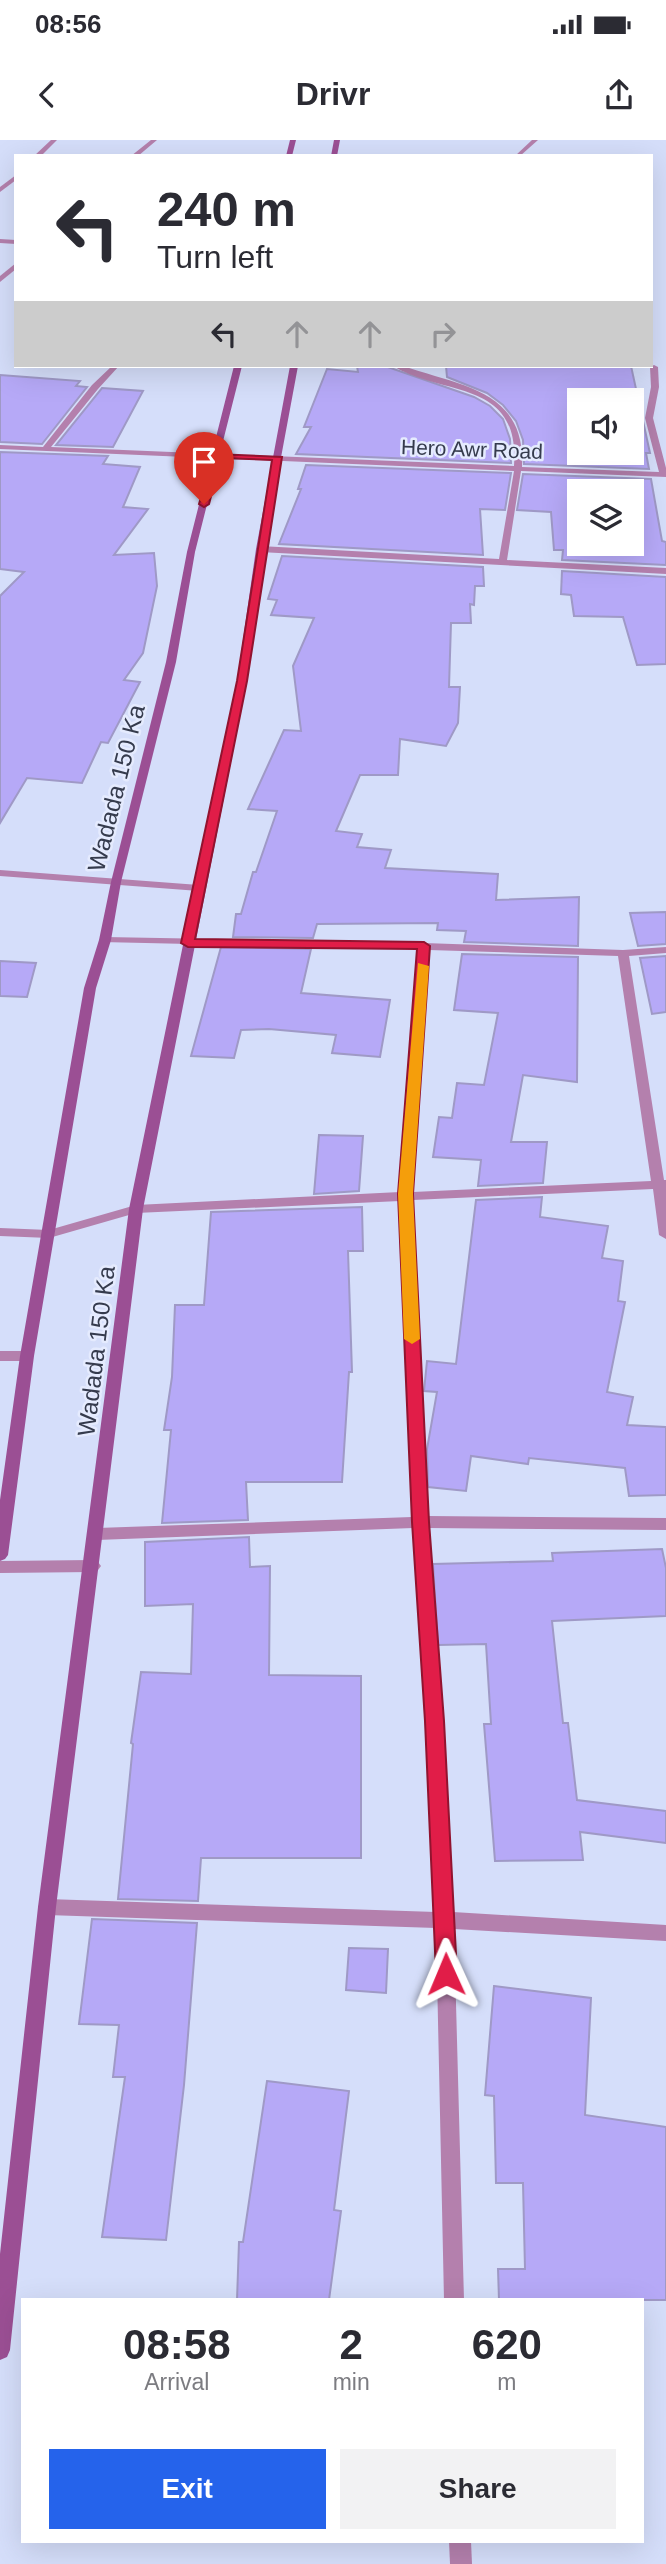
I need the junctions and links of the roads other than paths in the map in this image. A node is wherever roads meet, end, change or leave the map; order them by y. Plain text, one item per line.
1 (54, 140) edge
2 (154, 140) edge
3 (535, 140) edge
4 (39, 154) edge
5 (136, 154) edge
6 (518, 154) edge
7 (14, 179) edge
8 (0, 190) edge
9 (14, 267) edge
10 (0, 280) edge
11 (654, 367) dead end
12 (114, 368) edge
13 (238, 368) edge
14 (294, 368) edge
15 (403, 368) edge
16 (0, 447) edge
17 (45, 449) junction
18 (217, 456) junction
19 (277, 457) junction
20 (518, 468) junction
21 (665, 475) edge
22 (260, 549) junction
23 (503, 561) junction
24 (666, 571) edge
25 (0, 873) edge
26 (116, 882) junction
27 (199, 888) junction
28 (105, 940) junction
29 (188, 943) junction
30 (424, 946) junction
31 (666, 950) edge
32 (623, 953) junction
33 (661, 1184) edge
34 (406, 1194) junction
35 (136, 1209) junction
36 (0, 1232) edge
37 (49, 1234) junction
38 (666, 1235) edge
39 (0, 1356) edge
40 (27, 1356) junction
41 (420, 1522) junction
42 (666, 1524) edge
43 (97, 1534) junction
44 (0, 1555) edge
45 (93, 1566) junction
46 (0, 1567) edge
47 (47, 1907) junction
48 (445, 1920) junction
49 (666, 1933) edge
50 (454, 2298) edge
51 (1, 2322) edge
52 (0, 2350) edge
53 (460, 2543) edge
54 (461, 2564) edge

1 - 4 street
2 - 5 street
3 - 6 street
7 - 8 street
9 - 10 street
11 - 21 street
12 - 17 street
13 - 18 street, Wadada 150 Ka
14 - 19 street, Wadada 150 Ka
15 - 20 street
16 - 17 street, Hero Awr Road
17 - 18 street, Hero Awr Road
18 - 19 street, Hero Awr Road
18 - 26 street, Wadada 150 Ka
19 - 20 street, Hero Awr Road
19 - 22 street, Wadada 150 Ka
20 - 21 street, Hero Awr Road
20 - 23 street
22 - 23 street
22 - 27 street, Wadada 150 Ka
23 - 24 street
25 - 26 street
26 - 27 street
26 - 28 street, Wadada 150 Ka
27 - 29 street, Wadada 150 Ka
28 - 29 street
28 - 37 street, Wadada 150 Ka
29 - 30 street
29 - 35 street, Wadada 150 Ka
30 - 32 street
30 - 34 street
31 - 32 street
32 - 33 street
33 - 34 street
33 - 38 street
34 - 35 street
34 - 41 street
35 - 37 street
35 - 43 street, Wadada 150 Ka
36 - 37 street
37 - 40 street, Wadada 150 Ka
39 - 40 street
40 - 44 street, Wadada 150 Ka
41 - 42 street
41 - 43 street
41 - 48 street
43 - 45 street, Wadada 150 Ka
45 - 46 street
45 - 47 street, Wadada 150 Ka
47 - 48 street
47 - 51 street, Wadada 150 Ka
48 - 49 street
48 - 50 street
51 - 52 street, Wadada 150 Ka
53 - 54 street

